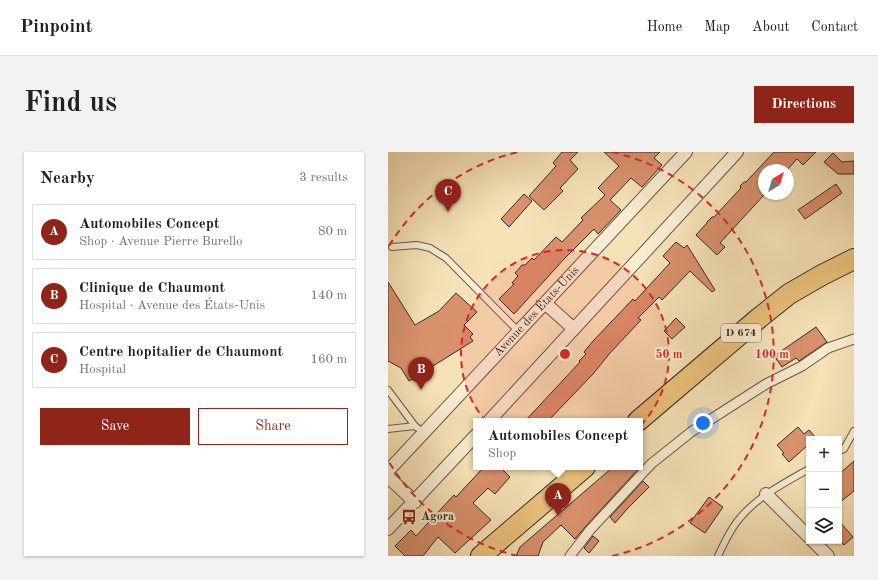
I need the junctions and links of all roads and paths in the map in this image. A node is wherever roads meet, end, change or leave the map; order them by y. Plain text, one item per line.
1 (686, 152) edge
2 (737, 152) edge
3 (392, 247) dead end
4 (854, 259) edge
5 (546, 304) junction
6 (574, 329) junction
7 (519, 332) junction
8 (854, 339) edge
9 (388, 390) edge
10 (492, 418) edge
11 (642, 418) edge
12 (388, 429) edge
13 (419, 429) junction
14 (854, 431) edge
15 (473, 438) edge
16 (842, 450) edge
17 (581, 470) edge
18 (388, 471) edge
19 (806, 471) edge
20 (388, 478) edge
21 (766, 494) junction
22 (414, 502) junction
23 (388, 529) edge
24 (806, 534) edge
25 (816, 544) edge
26 (481, 556) edge
27 (570, 556) edge
28 (718, 556) edge
29 (828, 556) edge

1 - 5 street, Avenue des États-Unis
2 - 6 street
3 - 7 lane
4 - 11 main road, D 674
5 - 6 street
5 - 7 street, Avenue des États-Unis
6 - 10 street
7 - 13 street, Avenue des États-Unis
8 - 27 street
9 - 13 lane
12 - 13 lane
13 - 18 street, Avenue des États-Unis
14 - 16 lane
15 - 22 street
17 - 26 main road
19 - 21 lane
20 - 22 street
21 - 24 street
21 - 28 lane
22 - 23 street
25 - 29 street

